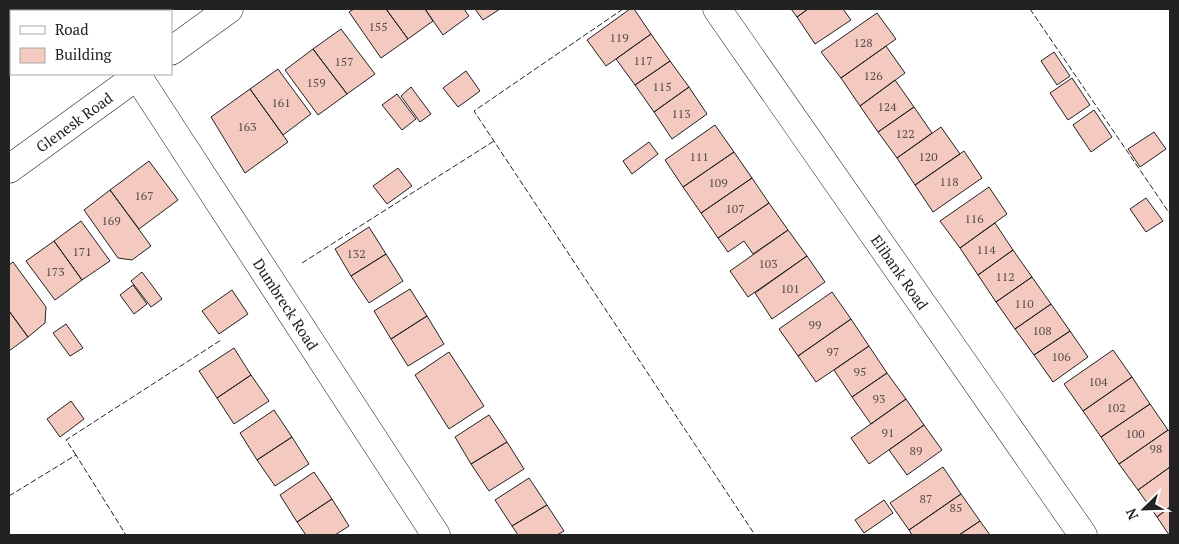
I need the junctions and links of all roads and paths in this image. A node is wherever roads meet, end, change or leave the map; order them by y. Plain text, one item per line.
1 (229, 9) edge
2 (717, 9) edge
3 (172, 50) edge
4 (137, 75) edge
5 (139, 75) edge
6 (9, 169) edge
7 (436, 535) edge
8 (1083, 535) edge

1 - 3 street
2 - 8 street, Elibank Road
4 - 6 street, Glenesk Road
5 - 7 street, Dumbreck Road

